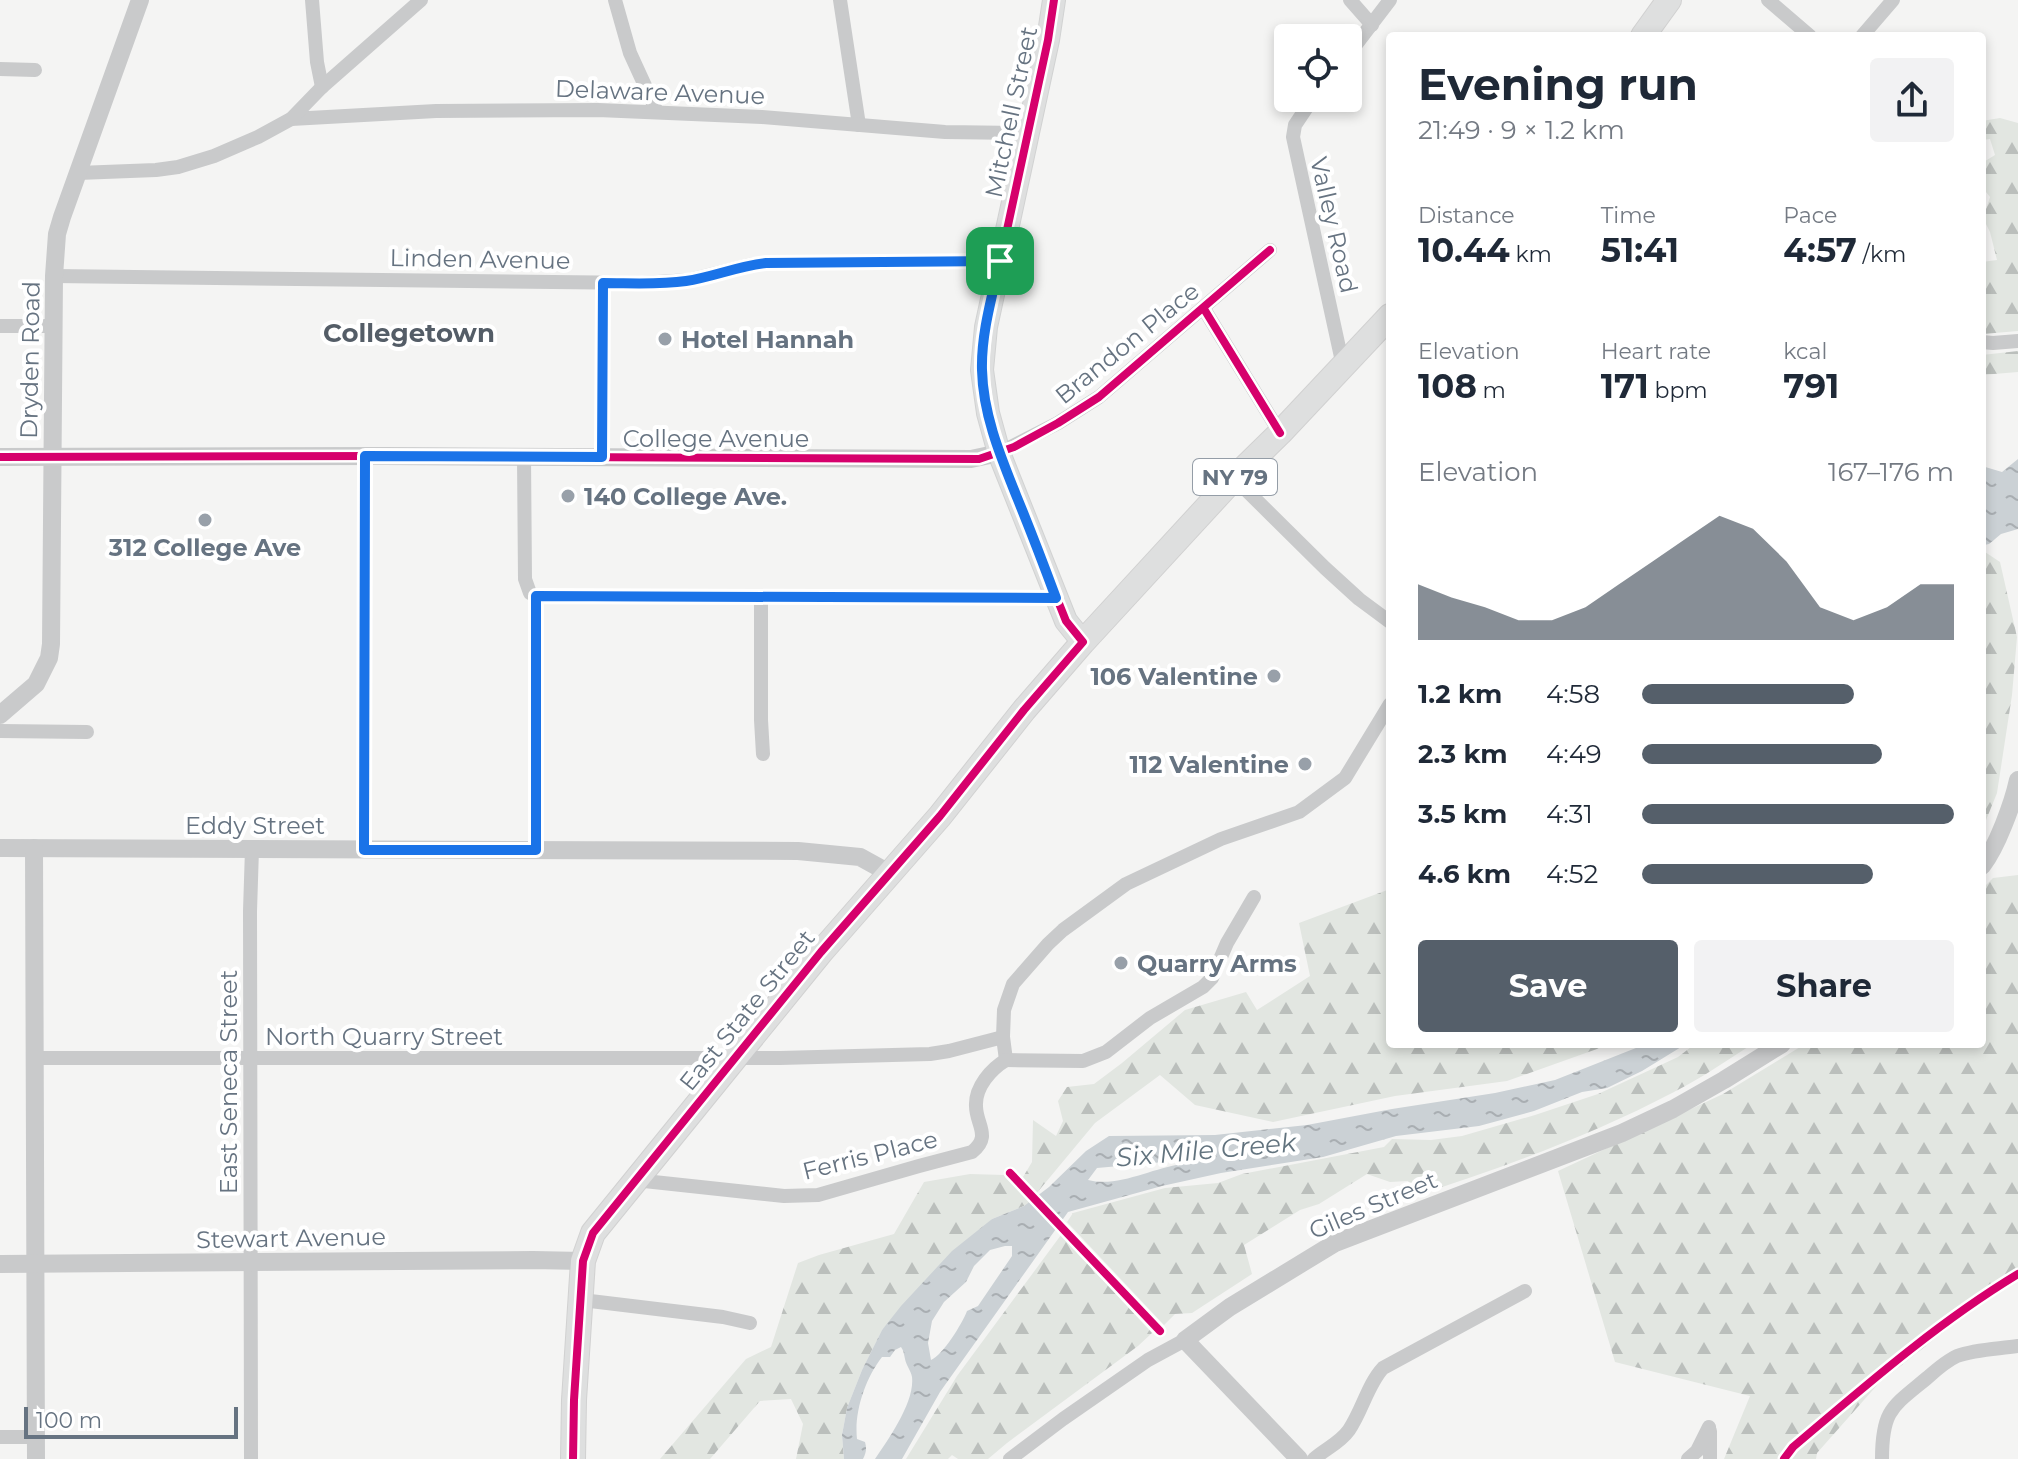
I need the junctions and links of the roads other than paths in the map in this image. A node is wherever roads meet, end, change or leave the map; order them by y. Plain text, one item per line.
1 (140, 0) edge
2 (312, 0) edge
3 (421, 0) edge
4 (615, 0) edge
5 (840, 0) edge
6 (1054, 0) edge
7 (1350, 0) edge
8 (1390, 0) edge
9 (1669, 0) edge
10 (1768, 0) edge
11 (1893, 0) edge
12 (1372, 25) junction
13 (1646, 32) edge
14 (1805, 32) edge
15 (1865, 32) edge
16 (1362, 38) edge
17 (0, 69) edge
18 (35, 70) dead end
19 (322, 87) junction
20 (657, 112) junction
21 (1302, 112) edge
22 (291, 119) junction
23 (859, 125) junction
24 (1028, 133) junction
25 (78, 173) junction
26 (1270, 250) dead end
27 (1000, 261) junction
28 (54, 276) junction
29 (603, 283) junction
30 (1204, 309) junction
31 (1386, 320) edge
32 (0, 326) edge
33 (54, 326) junction
34 (2018, 341) edge
35 (1986, 342) edge
36 (1343, 366) junction
37 (1280, 433) junction
38 (999, 453) junction
39 (365, 456) junction
40 (0, 457) edge
41 (53, 457) junction
42 (524, 457) junction
43 (602, 457) junction
44 (1234, 478) junction
45 (536, 596) junction
46 (761, 597) junction
47 (1056, 598) junction
48 (1386, 619) edge
49 (1083, 642) junction
50 (1386, 711) edge
51 (0, 715) edge
52 (0, 731) edge
53 (87, 732) dead end
54 (763, 754) dead end
55 (2018, 780) edge
56 (0, 848) edge
57 (34, 848) junction
58 (252, 849) junction
59 (364, 850) junction
60 (536, 850) junction
61 (1986, 860) edge
62 (889, 873) junction
63 (1254, 897) dead end
64 (1003, 1037) junction
65 (1776, 1048) edge
66 (35, 1058) junction
67 (250, 1058) junction
68 (733, 1058) junction
69 (1006, 1060) junction
70 (635, 1180) junction
71 (583, 1261) junction
72 (251, 1262) junction
73 (35, 1263) junction
74 (0, 1264) edge
75 (1525, 1291) dead end
76 (582, 1300) junction
77 (750, 1323) dead end
78 (1185, 1340) junction
79 (2018, 1346) edge
80 (0, 1437) edge
81 (36, 1437) junction
82 (36, 1459) edge
83 (251, 1459) edge
84 (573, 1459) edge
85 (1010, 1459) edge
86 (1299, 1459) edge
87 (1314, 1459) edge
88 (1688, 1459) edge
89 (1710, 1459) edge
90 (1882, 1459) edge

1 - 25 street, Dryden Road
2 - 19 street
3 - 19 street
4 - 20 street
5 - 23 street
6 - 24 main road, Mitchell Street
7 - 12 street
8 - 12 street
9 - 13 highway
10 - 14 street
11 - 15 street
12 - 16 street
17 - 18 street
19 - 22 street
20 - 22 street, Delaware Avenue
20 - 23 street, Delaware Avenue
21 - 36 street, Valley Road
22 - 25 street
23 - 24 street, Delaware Avenue
24 - 27 main road, Mitchell Street
25 - 28 street, Dryden Road
26 - 30 street, Brandon Place
27 - 29 street, Linden Avenue
27 - 38 main road, Mitchell Street
28 - 29 street, Linden Avenue
28 - 33 street, Dryden Road
29 - 43 street
30 - 37 street
30 - 38 street, Brandon Place
31 - 36 highway, East State Street / NY 79
32 - 33 street
33 - 41 street, Dryden Road
34 - 35 street
36 - 37 highway, East State Street / NY 79
37 - 44 highway, East State Street / NY 79
38 - 43 street, College Avenue
38 - 47 main road, Mitchell Street
39 - 41 street, College Avenue
39 - 42 street, College Avenue
39 - 59 street
40 - 41 street, College Avenue
41 - 51 street, Dryden Road
42 - 43 street, College Avenue
42 - 45 street
44 - 48 street
44 - 49 highway, East State Street / NY 79
45 - 46 street
45 - 60 street
46 - 47 street
46 - 54 street
47 - 49 main road, Mitchell Street
49 - 62 highway, East State Street / NY 79
50 - 64 street
52 - 53 street
55 - 61 street
56 - 57 street, Eddy Street
57 - 58 street, Eddy Street
57 - 66 street
58 - 59 street, Eddy Street
58 - 67 street, East Seneca Street
59 - 60 street, Eddy Street
60 - 62 street, Eddy Street
62 - 68 highway, East State Street / NY 79
63 - 69 street
64 - 68 street, North Quarry Street
64 - 69 street
65 - 78 street, Giles Street
66 - 67 street, North Quarry Street
66 - 73 street
67 - 68 street, North Quarry Street
67 - 72 street, East Seneca Street
68 - 70 highway, East State Street / NY 79
69 - 70 street, Ferris Place
70 - 71 highway, East State Street / NY 79
71 - 72 street, Stewart Avenue
71 - 76 highway, East State Street / NY 79
72 - 73 street, Stewart Avenue
72 - 83 street, East Seneca Street
73 - 74 street, Stewart Avenue
73 - 81 street
75 - 87 street
76 - 77 street
76 - 84 highway, East State Street / NY 79
78 - 85 street, Giles Street
78 - 86 street
79 - 90 street
80 - 81 street
81 - 82 street
88 - 89 street

